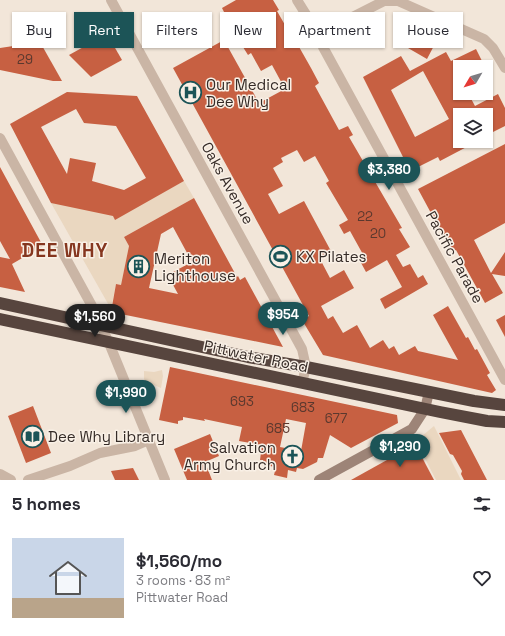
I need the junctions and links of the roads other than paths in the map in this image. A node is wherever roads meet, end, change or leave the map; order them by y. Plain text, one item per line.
1 (111, 0) edge
2 (297, 0) edge
3 (304, 12) edge
4 (362, 12) edge
5 (324, 48) edge
6 (505, 68) edge
7 (0, 138) edge
8 (0, 303) edge
9 (0, 319) edge
10 (100, 324) junction
11 (109, 343) junction
12 (306, 366) junction
13 (505, 380) edge
14 (302, 383) junction
15 (429, 392) junction
16 (505, 405) edge
17 (425, 409) junction
18 (505, 422) edge
19 (149, 440) junction
20 (0, 474) edge
21 (11, 480) edge
22 (28, 480) edge
23 (165, 480) edge
24 (319, 480) edge

1 - 12 street, Oaks Avenue
2 - 3 street
4 - 6 street
5 - 13 street, Pacific Parade
7 - 10 street
8 - 10 highway, Pittwater Road
9 - 11 highway, Pittwater Road
10 - 11 street
10 - 12 highway, Pittwater Road
11 - 14 highway, Pittwater Road
11 - 19 street
12 - 14 street, Oaks Avenue
12 - 15 highway, Pittwater Road
14 - 17 highway, Pittwater Road
15 - 16 highway, Pittwater Road
15 - 17 main road
17 - 18 highway, Pittwater Road
17 - 24 main road
19 - 22 street
19 - 23 street
20 - 21 street

